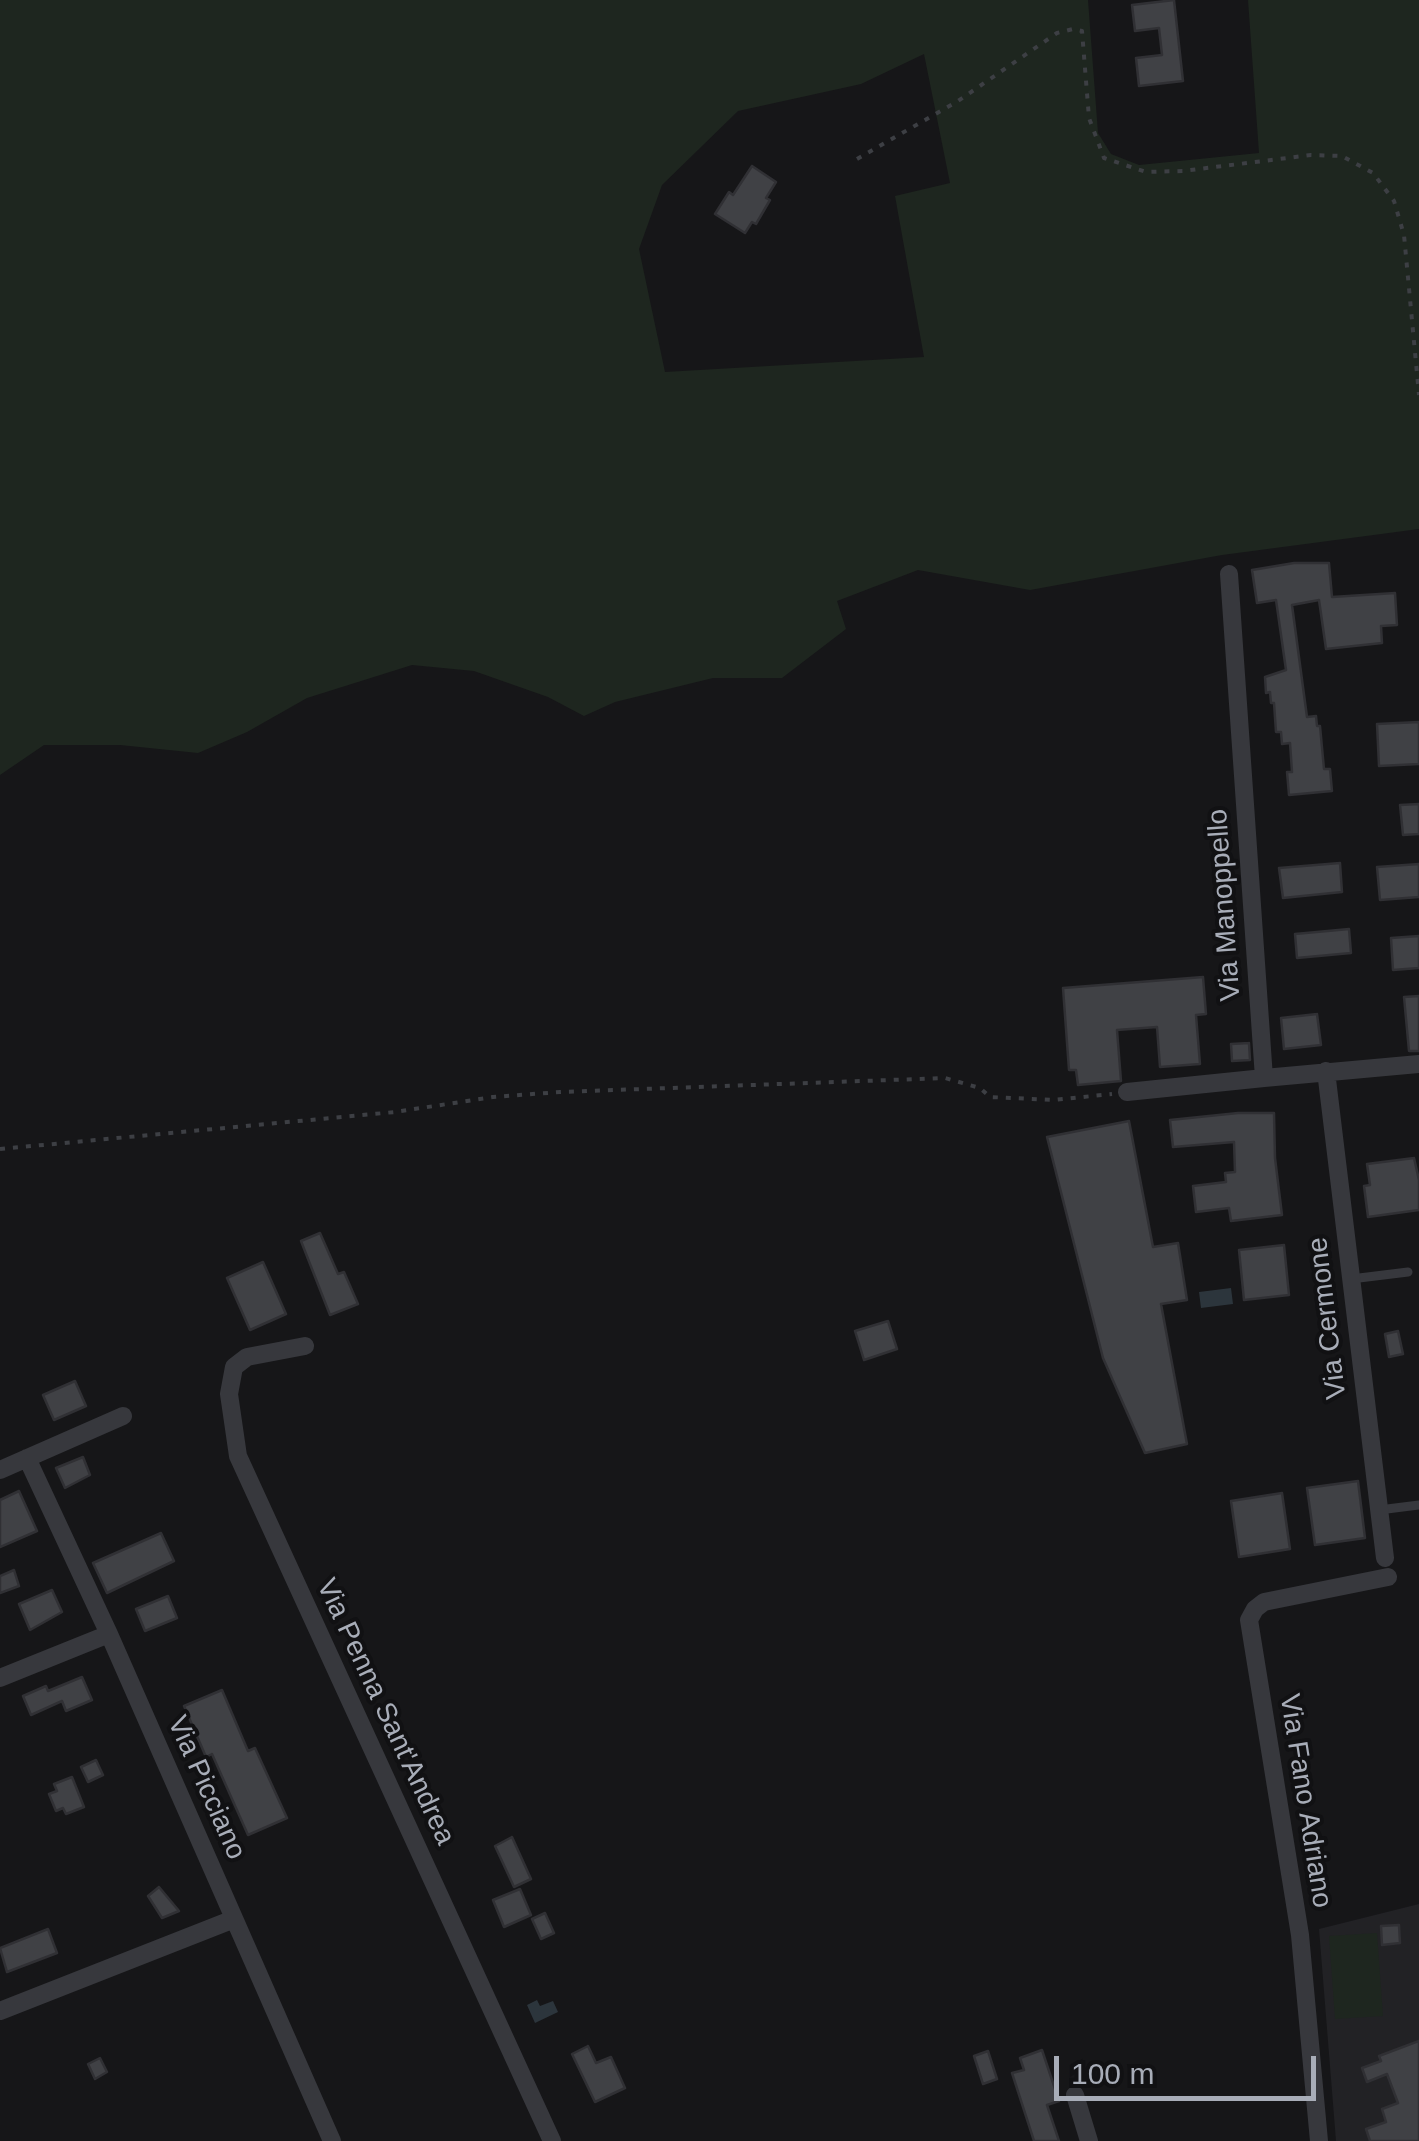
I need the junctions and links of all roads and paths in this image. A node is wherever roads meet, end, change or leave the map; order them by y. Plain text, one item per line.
1 (857, 159) dead end
2 (1419, 395) edge
3 (1228, 574) dead end
4 (1419, 1064) edge
5 (1326, 1070) junction
6 (1264, 1078) junction
7 (1126, 1092) joint
8 (0, 1148) edge
9 (1408, 1272) dead end
10 (1351, 1279) junction
11 (305, 1346) dead end
12 (123, 1416) dead end
13 (27, 1458) junction
14 (0, 1470) edge
15 (1419, 1505) edge
16 (1379, 1510) junction
17 (1386, 1567) joint
18 (109, 1634) junction
19 (0, 1678) edge
20 (234, 1920) junction
21 (0, 2011) edge
22 (1075, 2095) dead end
23 (332, 2141) edge
24 (552, 2141) edge
25 (1089, 2141) edge
26 (1319, 2141) edge

1 - 2 path
3 - 6 street, Via Manoppello
4 - 5 street
5 - 6 street
5 - 10 street, Via Cermone
6 - 7 street
7 - 8 path
9 - 10 lane
10 - 16 street, Via Cermone
11 - 24 street, Via Penna Sant'Andrea
12 - 13 street
13 - 14 street
13 - 18 street, Via Picciano
15 - 16 lane
16 - 17 street, Via Cermone
17 - 26 street, Via Fano Adriano
18 - 19 street
18 - 20 street, Via Picciano
20 - 21 street
20 - 23 street, Via Picciano
22 - 25 street

